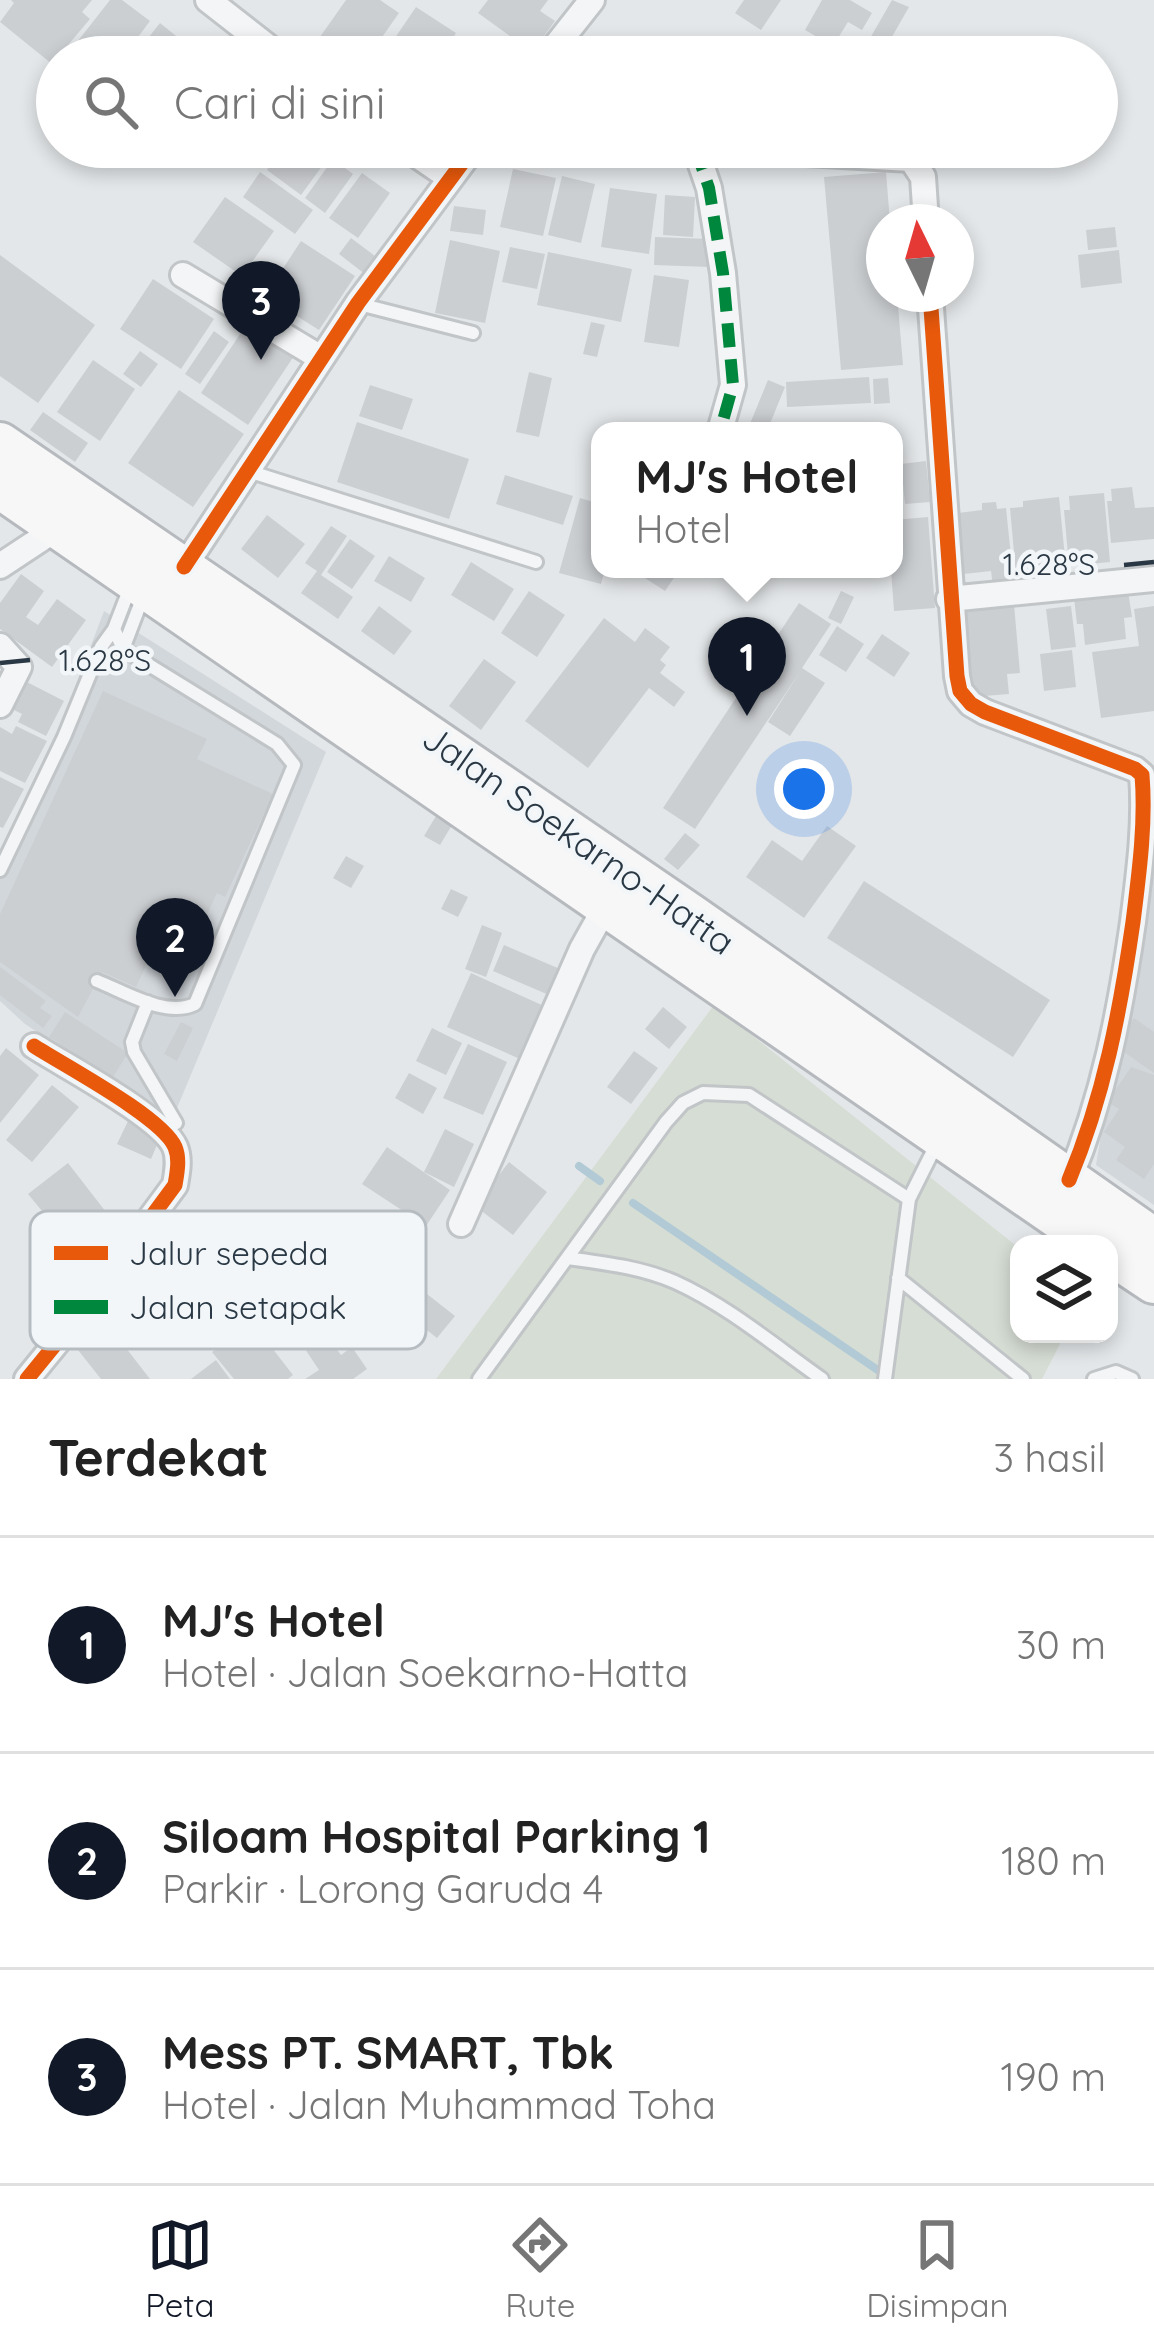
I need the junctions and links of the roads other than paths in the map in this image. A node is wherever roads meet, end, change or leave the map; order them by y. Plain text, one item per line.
1 (208, 0) edge
2 (592, 0) edge
3 (254, 36) edge
4 (564, 36) edge
5 (436, 168) edge
6 (456, 168) edge
7 (704, 168) edge
8 (917, 168) edge
9 (449, 177) junction
10 (925, 204) edge
11 (183, 275) dead end
12 (358, 303) junction
13 (931, 312) edge
14 (473, 333) dead end
15 (321, 358) junction
16 (723, 422) edge
17 (0, 443) edge
18 (247, 470) junction
19 (0, 487) edge
20 (59, 527) junction
21 (536, 562) dead end
22 (0, 566) edge
23 (184, 567) junction
24 (1154, 579) edge
25 (949, 599) junction
26 (129, 605) junction
27 (0, 646) edge
28 (122, 649) junction
29 (0, 705) edge
30 (1148, 770) edge
31 (460, 781) junction
32 (0, 870) edge
33 (606, 906) junction
34 (98, 981) dead end
35 (148, 1002) junction
36 (34, 1046) dead end
37 (166, 1123) junction
38 (933, 1151) dead end
39 (1069, 1180) junction
40 (908, 1199) junction
41 (155, 1211) edge
42 (461, 1224) dead end
43 (1084, 1235) edge
44 (1154, 1240) edge
45 (566, 1258) junction
46 (1118, 1258) edge
47 (898, 1278) junction
48 (1154, 1282) edge
49 (50, 1349) edge
50 (27, 1379) edge
51 (479, 1379) edge
52 (823, 1379) edge
53 (886, 1379) edge
54 (1023, 1379) edge
55 (1094, 1379) edge
56 (1132, 1379) edge

1 - 3 street
2 - 4 street
5 - 9 street
6 - 9 street
7 - 16 street
8 - 10 street
9 - 12 street
11 - 15 street
12 - 14 lane
12 - 15 street
13 - 25 street
15 - 18 street
17 - 23 highway, Jalan Soekarno-Hatta
18 - 21 lane
18 - 23 street
19 - 20 highway, Jalan Soekarno-Hatta
20 - 22 street
20 - 26 highway, Jalan Soekarno-Hatta
23 - 31 highway, Jalan Soekarno-Hatta
24 - 25 street
25 - 30 street
26 - 28 lane
26 - 28 lane
26 - 31 highway, Jalan Soekarno-Hatta
26 - 32 lane
27 - 29 street
28 - 35 lane
30 - 39 street
31 - 33 highway, Jalan Soekarno-Hatta
31 - 39 highway, Jalan Soekarno-Hatta
33 - 42 street
33 - 43 highway, Jalan Soekarno-Hatta
34 - 35 lane
35 - 37 lane
36 - 37 street
37 - 41 street
38 - 40 lane
39 - 44 highway, Jalan Soekarno-Hatta
40 - 45 lane
40 - 47 lane
45 - 51 lane
45 - 52 lane
46 - 48 highway
47 - 53 lane
47 - 54 lane
49 - 50 street
55 - 56 lane

